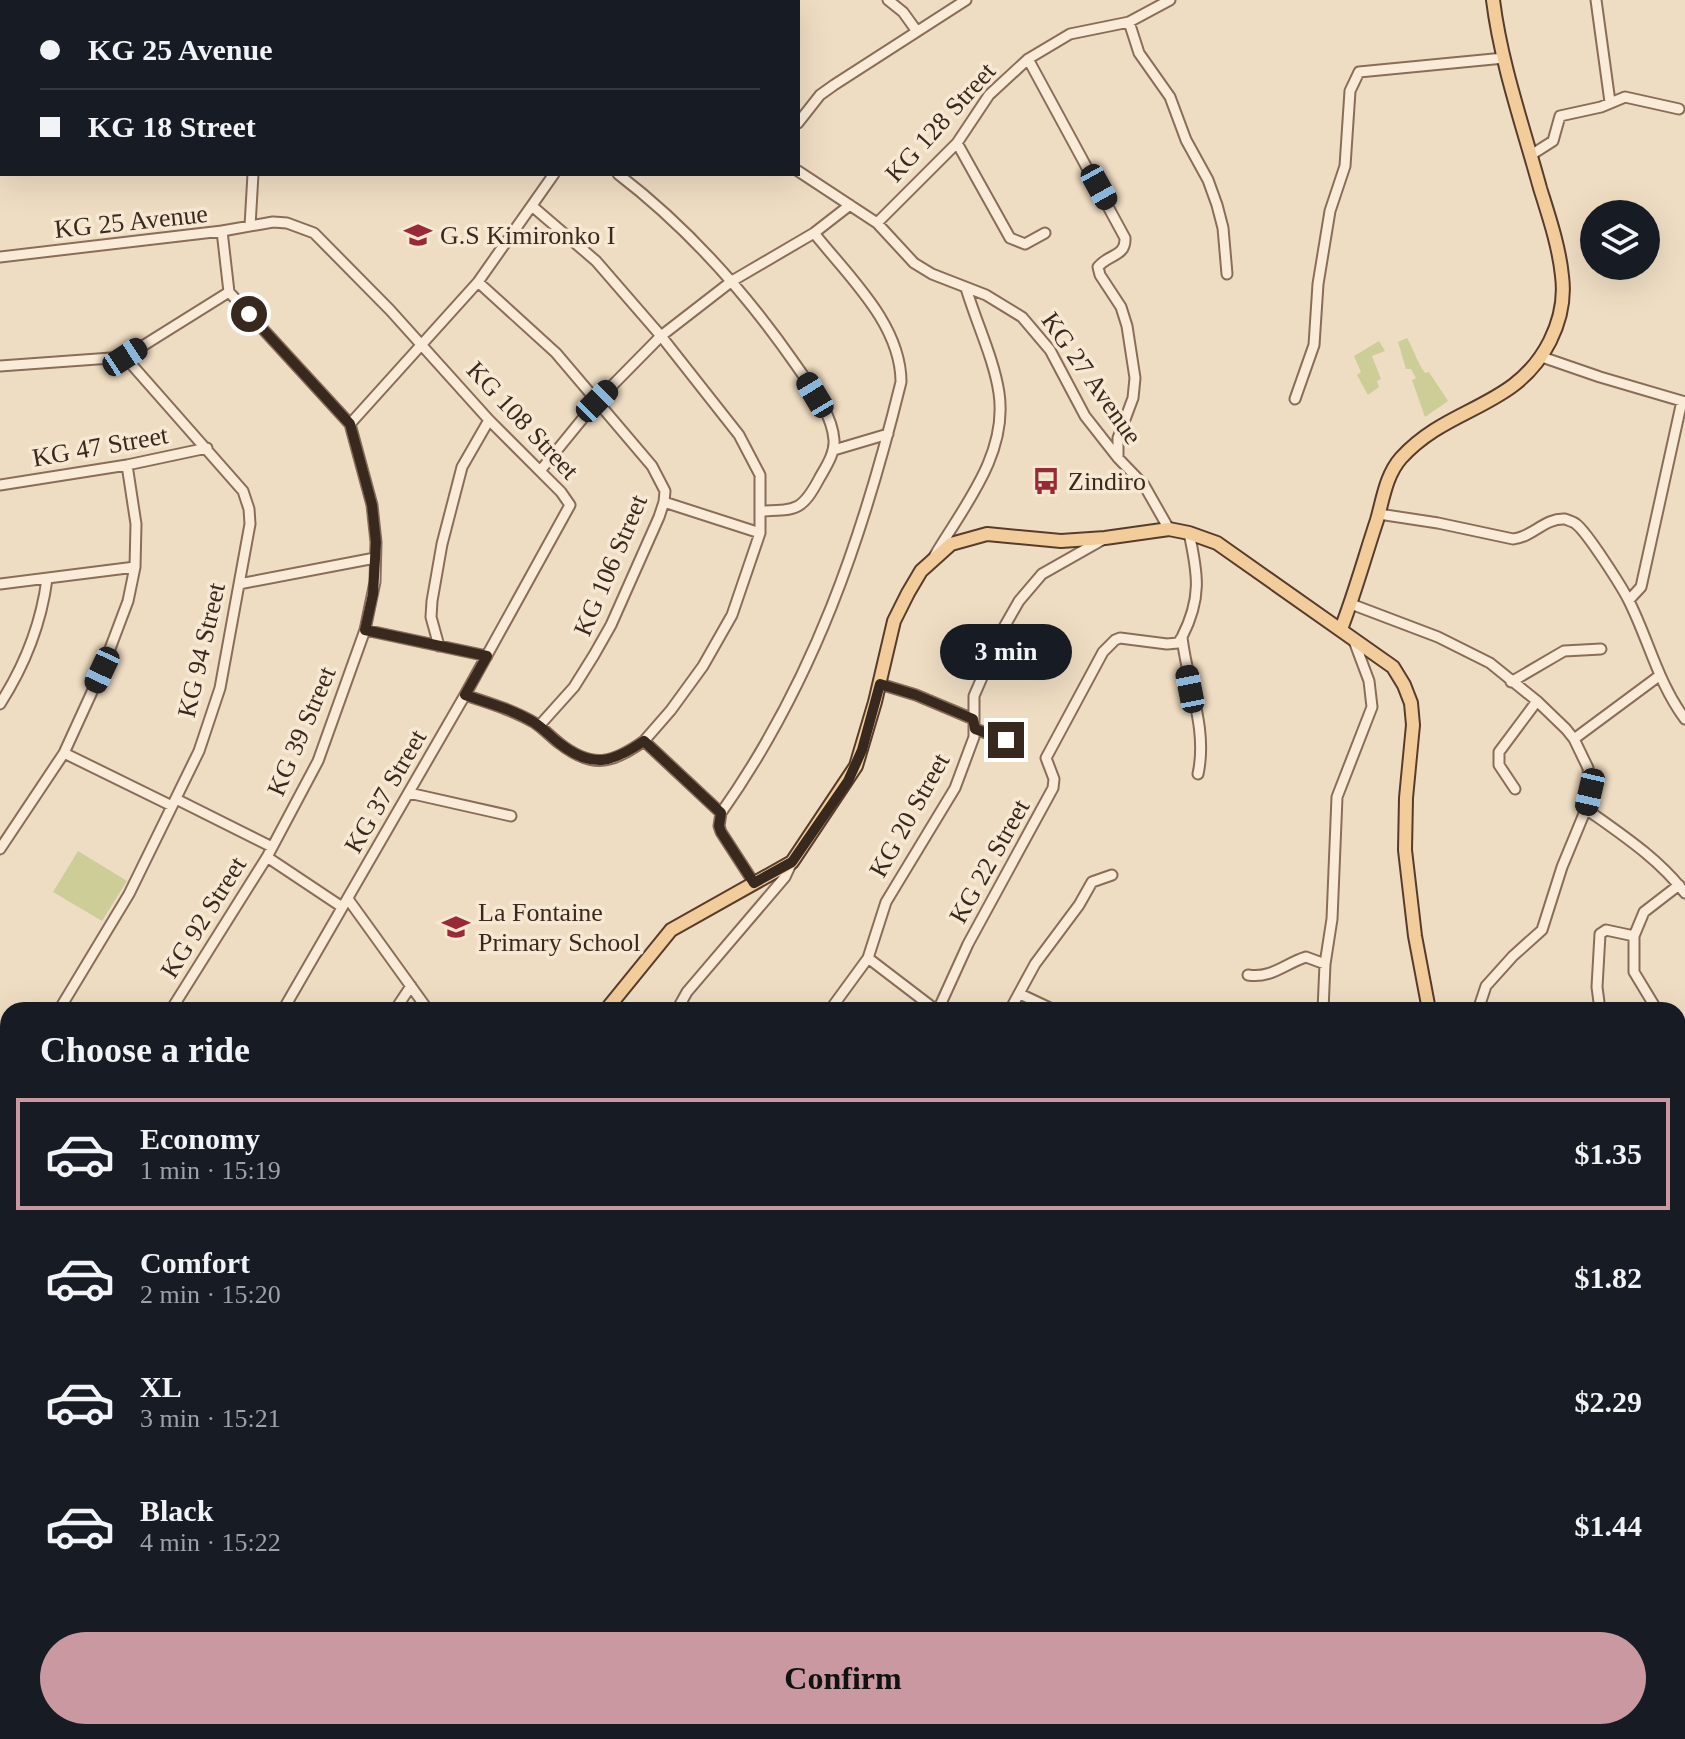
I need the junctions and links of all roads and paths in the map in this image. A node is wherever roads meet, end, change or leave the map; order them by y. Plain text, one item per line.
1 (888, 0) edge
2 (966, 0) edge
3 (1170, 0) edge
4 (1493, 0) edge
5 (1596, 0) edge
6 (1129, 22) junction
7 (916, 30) junction
8 (1504, 58) junction
9 (1028, 59) junction
10 (1610, 102) junction
11 (1679, 109) dead end
12 (800, 120) edge
13 (957, 143) junction
14 (1531, 155) junction
15 (800, 172) edge
16 (253, 176) edge
17 (553, 176) edge
18 (620, 176) edge
19 (850, 205) junction
20 (532, 206) junction
21 (877, 223) junction
22 (250, 226) junction
23 (222, 231) junction
24 (814, 233) junction
25 (1045, 233) dead end
26 (0, 257) edge
27 (1227, 274) dead end
28 (732, 281) junction
29 (478, 282) junction
30 (966, 288) junction
31 (229, 292) junction
32 (661, 336) junction
33 (422, 344) junction
34 (125, 357) junction
35 (1542, 357) junction
36 (0, 366) edge
37 (1295, 399) dead end
38 (597, 401) junction
39 (1683, 402) edge
40 (489, 420) junction
41 (350, 424) junction
42 (888, 434) junction
43 (207, 448) junction
44 (834, 450) junction
45 (1118, 458) junction
46 (127, 465) junction
47 (540, 471) junction
48 (0, 485) edge
49 (664, 502) junction
50 (761, 511) junction
51 (1379, 514) junction
52 (1169, 529) junction
53 (760, 533) junction
54 (1189, 533) junction
55 (1105, 538) junction
56 (935, 556) junction
57 (375, 558) junction
58 (135, 567) junction
59 (47, 579) junction
60 (0, 584) edge
61 (239, 584) junction
62 (1629, 600) junction
63 (1351, 604) junction
64 (1341, 629) junction
65 (365, 630) junction
66 (1182, 637) junction
67 (1353, 638) junction
68 (439, 646) junction
69 (1601, 649) dead end
70 (487, 656) junction
71 (1659, 676) junction
72 (1511, 682) junction
73 (880, 684) junction
74 (5, 686) edge
75 (465, 695) junction
76 (1537, 701) junction
77 (0, 704) edge
78 (1685, 719) edge
79 (974, 724) junction
80 (539, 726) junction
81 (1574, 739) junction
82 (1006, 740) dead end
83 (644, 741) junction
84 (64, 753) junction
85 (1198, 774) dead end
86 (1515, 789) dead end
87 (409, 793) junction
88 (174, 803) junction
89 (1586, 809) junction
90 (721, 813) junction
91 (511, 816) dead end
92 (272, 847) junction
93 (0, 849) edge
94 (267, 857) junction
95 (792, 862) junction
96 (1112, 875) dead end
97 (754, 883) junction
98 (1682, 889) edge
99 (345, 903) junction
100 (1634, 936) junction
101 (868, 958) junction
102 (1325, 964) junction
103 (1248, 975) dead end
104 (411, 986) junction
105 (1020, 994) junction
106 (64, 1002) edge
107 (176, 1002) edge
108 (288, 1002) edge
109 (400, 1002) edge
110 (422, 1002) edge
111 (612, 1002) edge
112 (681, 1002) edge
113 (836, 1002) edge
114 (926, 1002) edge
115 (941, 1002) edge
116 (1015, 1002) edge
117 (1037, 1002) edge
118 (1323, 1002) edge
119 (1427, 1002) edge
120 (1481, 1002) edge
121 (1599, 1002) edge
122 (1652, 1002) edge

1 - 7 street
2 - 7 street
3 - 6 street, KG 128 Street
4 - 8 main road
5 - 10 street
6 - 9 street, KG 128 Street
6 - 27 street
7 - 12 street
8 - 14 main road
8 - 37 street
9 - 13 street, KG 128 Street
9 - 45 street
10 - 11 street
10 - 14 street
13 - 21 street, KG 128 Street
13 - 25 street
14 - 35 main road
15 - 19 street, KG 27 Avenue
16 - 22 street
17 - 20 street
18 - 28 street
19 - 21 street, KG 27 Avenue
19 - 24 street
20 - 29 street
20 - 32 street
21 - 30 street, KG 27 Avenue
22 - 23 street, KG 108 Street
22 - 33 street, KG 108 Street
23 - 26 street, KG 25 Avenue
23 - 31 street, KG 25 Avenue
24 - 28 street
24 - 42 street
28 - 32 street
28 - 44 street
29 - 33 street
29 - 38 street, KG 106 Street
30 - 45 street, KG 27 Avenue
30 - 56 street
31 - 34 street
31 - 41 street
32 - 38 street
32 - 50 street
33 - 40 street, KG 108 Street
33 - 41 street
34 - 36 street
34 - 43 street, KG 94 Street
35 - 39 street
35 - 51 main road
38 - 47 street
38 - 49 street, KG 106 Street
39 - 62 street
40 - 47 street, KG 108 Street
40 - 68 street
41 - 57 street
42 - 44 street
42 - 90 street
43 - 46 street, KG 47 Street
43 - 61 street, KG 94 Street
44 - 50 street
45 - 52 street, KG 27 Avenue
46 - 48 street, KG 47 Street
46 - 58 street
47 - 70 street, KG 108 Street
49 - 53 street
49 - 80 street, KG 106 Street
50 - 53 street
51 - 62 street
51 - 63 main road
52 - 54 main road
52 - 55 main road
53 - 83 street
54 - 64 main road
54 - 66 street
55 - 56 main road
55 - 79 street, KG 20 Street
56 - 73 main road
57 - 61 street
57 - 65 street
58 - 59 street
58 - 84 street
59 - 60 street
59 - 74 street
61 - 88 street, KG 94 Street
62 - 71 street
63 - 64 main road
63 - 72 street
64 - 67 main road
65 - 68 street
65 - 92 street, KG 39 Street
66 - 85 street
66 - 115 street, KG 22 Street
67 - 102 street
67 - 119 main road
68 - 70 street
69 - 72 street
70 - 75 street
71 - 78 street
71 - 81 street
72 - 76 street
73 - 79 street
73 - 95 main road
74 - 77 street
75 - 80 street
75 - 87 street, KG 37 Street
76 - 81 street
76 - 86 street
79 - 82 street
79 - 101 street, KG 20 Street
80 - 83 street
81 - 89 street
83 - 90 street
84 - 88 street
84 - 93 street
87 - 91 street
87 - 99 street, KG 37 Street
88 - 92 street
88 - 106 street, KG 94 Street
89 - 98 street
89 - 120 street
90 - 97 street
92 - 94 street, KG 92 Street
94 - 99 street
94 - 107 street, KG 92 Street
95 - 97 main road
95 - 112 street
96 - 105 street
97 - 111 main road
98 - 100 street
99 - 104 street
99 - 108 street, KG 37 Street
100 - 121 street
100 - 122 street
101 - 113 street, KG 20 Street
101 - 114 street
102 - 103 street
102 - 118 street
104 - 109 street
104 - 110 street
105 - 116 street
105 - 117 street

